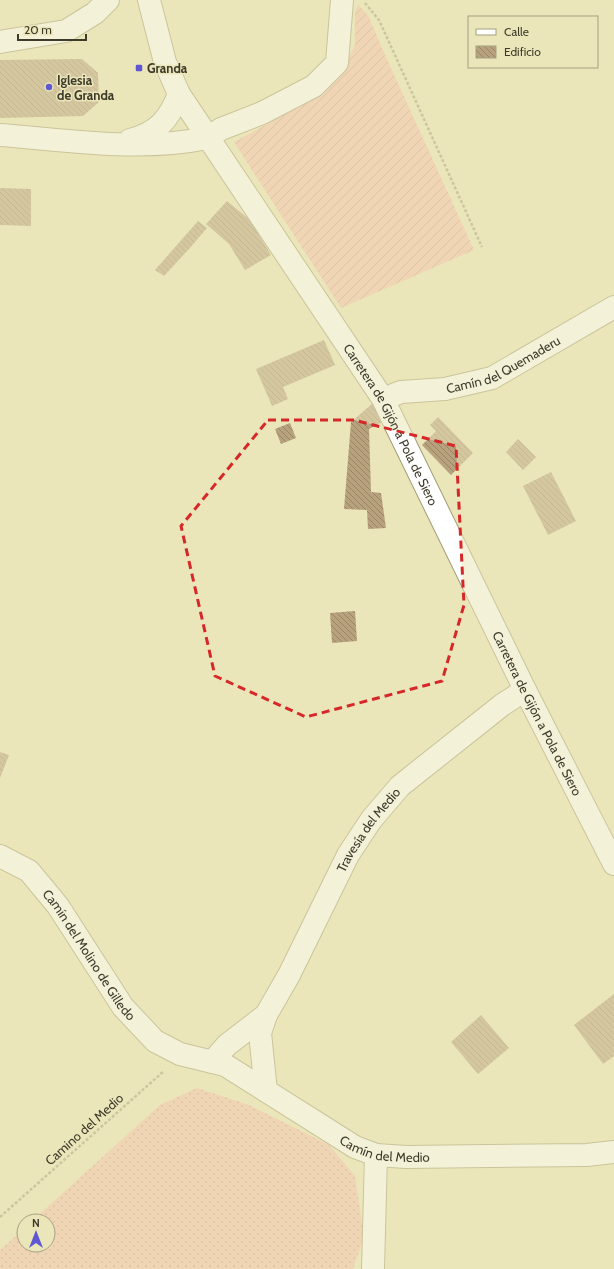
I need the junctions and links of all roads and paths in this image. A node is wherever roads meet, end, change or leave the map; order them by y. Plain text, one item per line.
1 (108, 0) edge
2 (149, 0) edge
3 (342, 0) edge
4 (362, 0) edge
5 (0, 42) edge
6 (179, 94) junction
7 (0, 135) edge
8 (207, 138) junction
9 (120, 144) junction
10 (482, 247) dead end
11 (614, 307) edge
12 (383, 399) junction
13 (526, 690) junction
14 (0, 856) edge
15 (614, 864) edge
16 (266, 1015) junction
17 (180, 1054) junction
18 (212, 1062) junction
19 (266, 1091) junction
20 (614, 1152) edge
21 (376, 1154) junction
22 (0, 1217) edge
23 (373, 1269) edge

1 - 5 street
2 - 6 street, Carretera de Gijón a Pola de Siero
3 - 8 street
4 - 10 path
6 - 8 street, Carretera de Gijón a Pola de Siero
6 - 9 street
7 - 9 street
8 - 9 street
8 - 12 street, Carretera de Gijón a Pola de Siero
11 - 12 street, Camín del Quemaderu
12 - 13 street, Carretera de Gijón a Pola de Siero
13 - 15 street, Carretera de Gijón a Pola de Siero
13 - 16 street, Travesía del Medio
14 - 17 street, Camín del Molino de Gilledo
16 - 18 street, Travesía del Medio
16 - 19 street, Travesía del Medio
17 - 18 street, Camín del Medio
17 - 22 path, Camino del Medio
18 - 19 street, Camín del Medio
19 - 21 street, Camín del Medio
20 - 21 street, Camín del Medio
21 - 23 street

